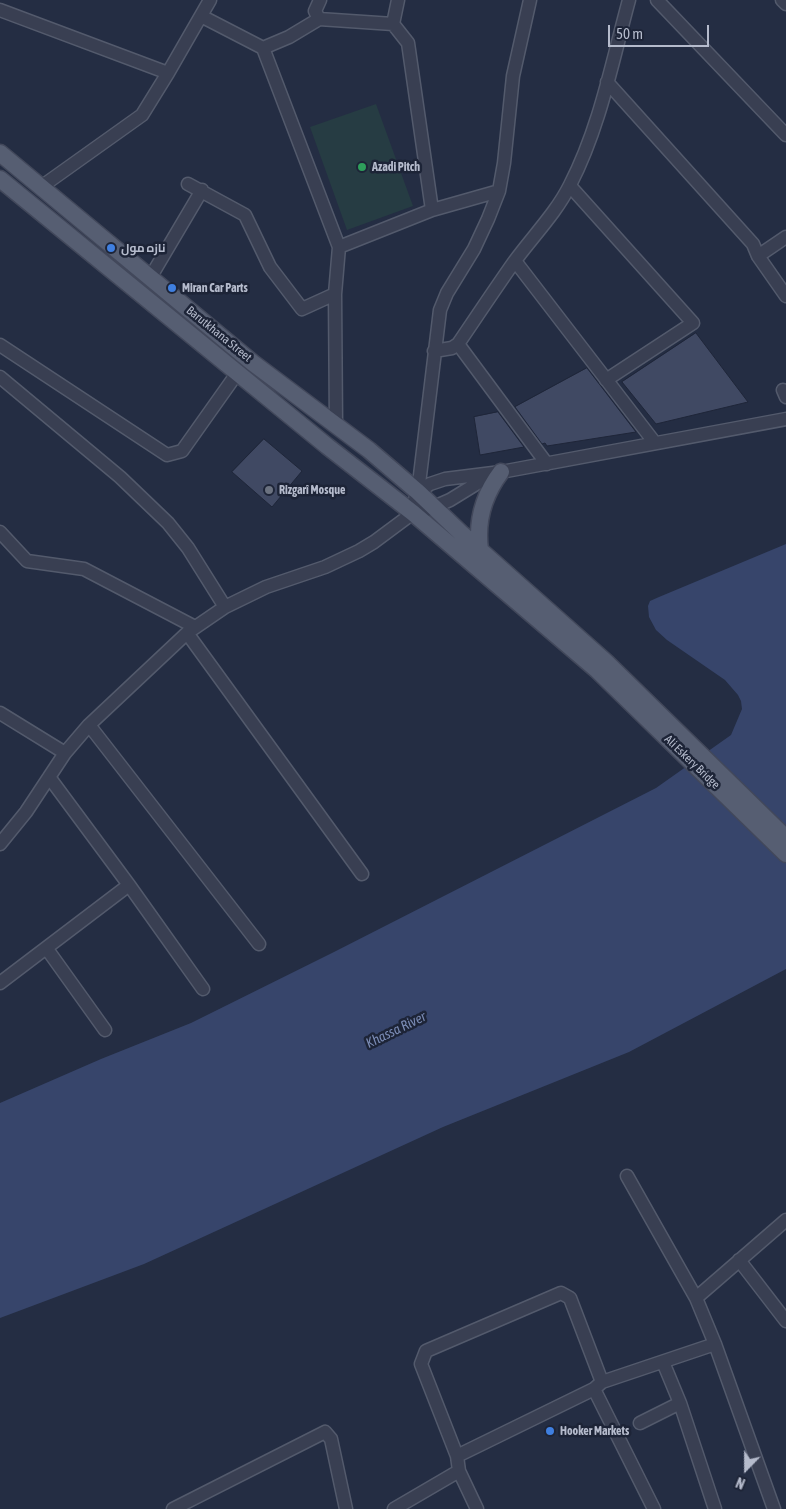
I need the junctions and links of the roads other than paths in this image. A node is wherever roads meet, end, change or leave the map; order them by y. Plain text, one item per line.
1 (210, 0) edge
2 (320, 0) edge
3 (398, 0) edge
4 (530, 0) edge
5 (629, 0) edge
6 (657, 0) edge
7 (782, 0) edge
8 (786, 4) edge
9 (0, 10) edge
10 (201, 16) junction
11 (319, 19) junction
12 (393, 24) junction
13 (263, 48) junction
14 (168, 73) junction
15 (607, 82) junction
16 (786, 135) edge
17 (0, 153) edge
18 (0, 179) edge
19 (188, 184) dead end
20 (570, 186) junction
21 (41, 187) junction
22 (202, 190) junction
23 (498, 191) junction
24 (432, 210) junction
25 (786, 237) edge
26 (339, 247) junction
27 (758, 256) junction
28 (515, 261) junction
29 (150, 278) junction
30 (335, 294) junction
31 (786, 296) edge
32 (458, 344) junction
33 (0, 345) edge
34 (434, 351) junction
35 (238, 372) junction
36 (0, 377) edge
37 (606, 380) junction
38 (786, 419) edge
39 (336, 426) junction
40 (654, 443) junction
41 (369, 450) junction
42 (547, 464) junction
43 (355, 467) junction
44 (498, 473) junction
45 (418, 492) junction
46 (434, 508) junction
47 (413, 513) junction
48 (0, 532) edge
49 (480, 550) junction
50 (225, 607) junction
51 (191, 630) junction
52 (602, 666) junction
53 (0, 713) edge
54 (89, 725) junction
55 (65, 753) junction
56 (49, 776) junction
57 (786, 838) edge
58 (0, 844) edge
59 (786, 854) edge
60 (362, 874) dead end
61 (130, 885) junction
62 (259, 944) dead end
63 (47, 949) junction
64 (0, 983) edge
65 (203, 989) dead end
66 (105, 1030) dead end
67 (627, 1176) dead end
68 (786, 1220) edge
69 (739, 1260) junction
70 (696, 1298) junction
71 (786, 1321) edge
72 (715, 1344) junction
73 (663, 1362) junction
74 (598, 1386) junction
75 (680, 1403) junction
76 (640, 1422) dead end
77 (457, 1456) junction
78 (459, 1471) junction
79 (769, 1508) edge
80 (173, 1509) edge
81 (346, 1509) edge
82 (394, 1509) edge
83 (478, 1509) edge
84 (654, 1509) edge
85 (715, 1509) edge

1 - 10 street
2 - 11 street
3 - 12 street
4 - 23 street
5 - 15 street
6 - 16 street
7 - 8 street
9 - 14 street
10 - 13 street
10 - 14 street
11 - 12 street
11 - 13 street
12 - 24 street
13 - 26 street
14 - 21 street
15 - 20 street
15 - 27 street
17 - 21 main road, Barutkhana Street
18 - 35 main road, Barutkhana Street
19 - 22 street
20 - 28 street
20 - 37 street
21 - 29 main road, Barutkhana Street
22 - 29 street
22 - 30 street
23 - 24 street
23 - 34 street
24 - 26 street
25 - 27 street
26 - 30 street
27 - 31 street
28 - 32 street
28 - 37 street
29 - 39 main road, Barutkhana Street
30 - 39 street
32 - 34 street
32 - 42 street
33 - 35 street
34 - 45 street
35 - 43 main road, Barutkhana Street
36 - 50 street
37 - 40 street
38 - 40 street
39 - 41 main road, Barutkhana Street
40 - 42 street
41 - 43 main road
41 - 45 main road, Barutkhana Street
42 - 44 street
43 - 47 main road, Barutkhana Street
44 - 45 street
44 - 46 street
44 - 49 main road
45 - 46 main road, Barutkhana Street
45 - 47 street
46 - 47 street
46 - 49 main road, Barutkhana Street
47 - 50 street
47 - 52 main road, Barutkhana Street
48 - 51 street
49 - 52 main road, Barutkhana Street
50 - 51 street
51 - 54 street
51 - 60 street
52 - 57 main road, Ali Eskery Bridge
52 - 59 main road, Ali Eskery Bridge
53 - 55 street
54 - 55 street
54 - 62 street
55 - 56 street
56 - 58 street
56 - 61 street
61 - 63 street
61 - 65 street
63 - 64 street
63 - 66 street
67 - 70 street
68 - 69 street
69 - 70 street
69 - 71 street
70 - 72 street
72 - 73 street
72 - 79 street
73 - 74 street
73 - 75 street
74 - 77 street
74 - 77 street
74 - 84 street
75 - 76 street
75 - 85 street
77 - 78 street
78 - 82 street
78 - 83 street
80 - 81 street

